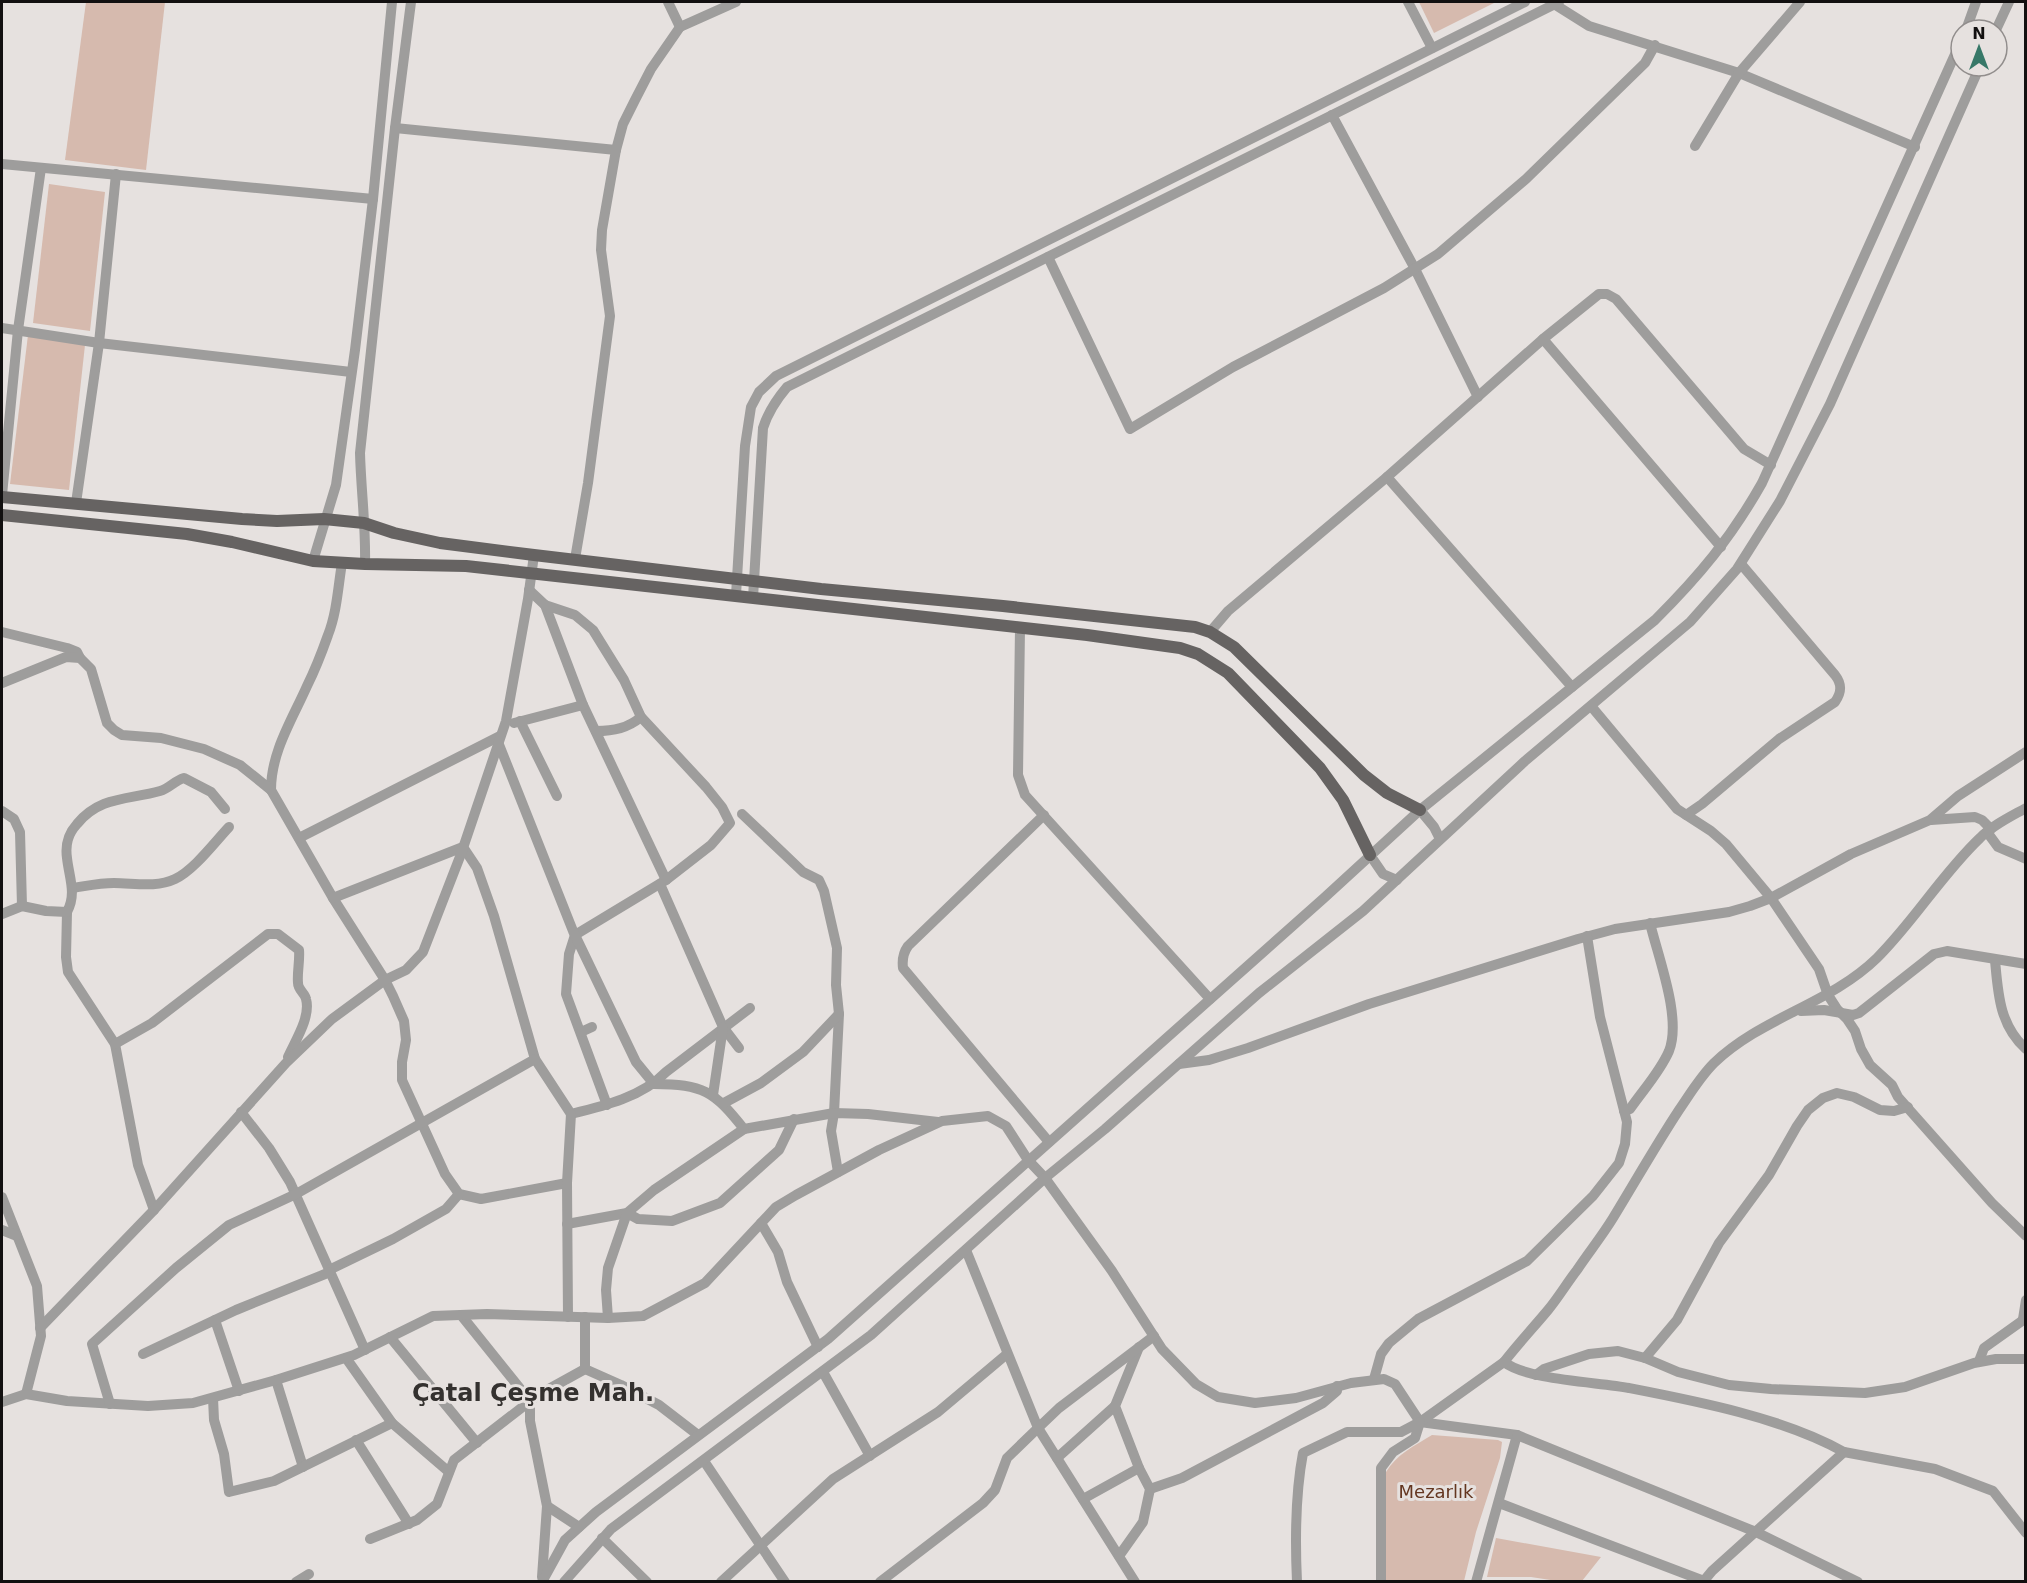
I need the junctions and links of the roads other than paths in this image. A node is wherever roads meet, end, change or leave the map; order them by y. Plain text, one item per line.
1 (393, 2) edge
2 (411, 2) edge
3 (668, 2) edge
4 (736, 2) edge
5 (1408, 2) edge
6 (1525, 2) edge
7 (1800, 2) edge
8 (1976, 2) edge
9 (2009, 2) edge
10 (1556, 3) edge
11 (1970, 18) edge
12 (2002, 18) edge
13 (680, 27) junction
14 (1655, 45) junction
15 (1432, 48) junction
16 (1949, 69) edge
17 (1739, 73) junction
18 (1975, 78) edge
19 (1332, 115) junction
20 (395, 128) junction
21 (1695, 146) dead end
22 (1915, 147) junction
23 (616, 150) junction
24 (2, 164) edge
25 (41, 168) junction
26 (116, 174) junction
27 (373, 199) junction
28 (1048, 257) junction
29 (1415, 269) junction
30 (2, 328) edge
31 (18, 330) junction
32 (1544, 339) junction
33 (99, 344) junction
34 (351, 372) junction
35 (1478, 396) junction
36 (6, 405) edge
37 (1771, 465) junction
38 (1387, 477) junction
39 (2, 496) edge
40 (76, 503) junction
41 (2, 515) edge
42 (324, 519) junction
43 (364, 523) junction
44 (1721, 547) junction
45 (534, 555) junction
46 (574, 559) junction
47 (313, 561) junction
48 (342, 563) junction
49 (365, 564) junction
50 (1741, 564) junction
51 (531, 574) junction
52 (738, 580) junction
53 (754, 582) junction
54 (529, 590) junction
55 (736, 595) junction
56 (753, 598) junction
57 (545, 605) junction
58 (1020, 628) junction
59 (2, 632) edge
60 (1210, 632) junction
61 (80, 658) junction
62 (2, 683) edge
63 (1572, 687) junction
64 (583, 705) junction
65 (1591, 706) junction
66 (641, 717) junction
67 (520, 721) junction
68 (596, 731) junction
69 (501, 735) junction
70 (2025, 752) edge
71 (271, 790) junction
72 (557, 796) dead end
73 (2025, 808) edge
74 (225, 809) dead end
75 (1420, 810) junction
76 (2, 811) edge
77 (742, 814) dead end
78 (1044, 815) junction
79 (1686, 815) junction
80 (1930, 820) junction
81 (229, 827) dead end
82 (1989, 831) junction
83 (298, 838) junction
84 (1440, 839) junction
85 (464, 847) junction
86 (1370, 855) junction
87 (2025, 859) edge
88 (1397, 879) junction
89 (663, 882) junction
90 (72, 888) junction
91 (333, 898) junction
92 (1771, 898) junction
93 (22, 906) junction
94 (67, 912) junction
95 (2, 914) edge
96 (1650, 923) junction
97 (575, 935) junction
98 (1587, 936) junction
99 (1995, 960) junction
100 (2025, 964) edge
101 (385, 980) junction
102 (1828, 995) junction
103 (1210, 999) junction
104 (750, 1008) dead end
105 (1795, 1011) junction
106 (1841, 1012) junction
107 (839, 1014) junction
108 (591, 1027) dead end
109 (723, 1027) junction
110 (581, 1032) junction
111 (115, 1044) junction
112 (739, 1048) dead end
113 (2025, 1049) edge
114 (535, 1059) junction
115 (286, 1062) junction
116 (1178, 1064) junction
117 (654, 1084) junction
118 (713, 1095) junction
119 (724, 1103) junction
120 (607, 1105) junction
121 (1908, 1107) junction
122 (1624, 1111) junction
123 (241, 1112) junction
124 (834, 1113) junction
125 (571, 1114) junction
126 (794, 1119) junction
127 (939, 1122) junction
128 (423, 1124) junction
129 (744, 1129) junction
130 (1049, 1142) junction
131 (1028, 1160) junction
132 (838, 1172) junction
133 (1045, 1178) junction
134 (567, 1183) junction
135 (296, 1194) junction
136 (459, 1194) junction
137 (2, 1197) edge
138 (154, 1210) junction
139 (627, 1213) junction
140 (761, 1223) junction
141 (567, 1224) junction
142 (2, 1230) edge
143 (17, 1236) junction
144 (2025, 1236) edge
145 (966, 1250) junction
146 (329, 1271) junction
147 (2025, 1300) edge
148 (461, 1315) junction
149 (568, 1317) junction
150 (585, 1317) junction
151 (608, 1318) junction
152 (2024, 1318) edge
153 (215, 1320) junction
154 (40, 1328) junction
155 (1154, 1336) junction
156 (390, 1337) junction
157 (1139, 1346) junction
158 (818, 1347) junction
159 (365, 1350) junction
160 (143, 1353) dead end
161 (1007, 1354) junction
162 (346, 1358) junction
163 (1645, 1358) junction
164 (2025, 1359) edge
165 (1979, 1361) junction
166 (1504, 1362) junction
167 (585, 1370) junction
168 (823, 1372) junction
169 (1536, 1375) junction
170 (1374, 1379) junction
171 (276, 1380) junction
172 (1337, 1386) junction
173 (239, 1391) junction
174 (26, 1394) junction
175 (213, 1398) junction
176 (530, 1401) junction
177 (2, 1402) edge
178 (110, 1404) junction
179 (1115, 1406) junction
180 (392, 1422) junction
181 (1420, 1422) junction
182 (1038, 1428) junction
183 (698, 1435) junction
184 (1517, 1435) junction
185 (356, 1440) junction
186 (477, 1443) junction
187 (1844, 1452) junction
188 (870, 1456) junction
189 (1057, 1458) junction
190 (704, 1461) junction
191 (303, 1467) junction
192 (1139, 1468) junction
193 (449, 1472) junction
194 (1150, 1489) junction
195 (1083, 1499) junction
196 (1499, 1503) junction
197 (547, 1506) junction
198 (409, 1524) junction
199 (579, 1527) junction
200 (1756, 1532) junction
201 (2025, 1533) edge
202 (603, 1538) junction
203 (370, 1539) dead end
204 (761, 1545) junction
205 (1119, 1556) junction
206 (309, 1574) dead end
207 (296, 1581) edge
208 (542, 1581) edge
209 (564, 1581) edge
210 (647, 1581) edge
211 (721, 1581) edge
212 (785, 1581) edge
213 (880, 1581) edge
214 (1135, 1581) edge
215 (1297, 1581) edge
216 (1381, 1581) edge
217 (1476, 1581) edge
218 (1704, 1581) edge
219 (1858, 1581) edge

1 - 27 street
2 - 20 street
3 - 13 street
4 - 13 street
5 - 15 street
6 - 15 street
7 - 17 street
8 - 11 street
9 - 12 street
10 - 14 street
10 - 19 street
13 - 23 street
14 - 17 street
14 - 29 street
15 - 52 street
16 - 22 street
17 - 21 street
17 - 22 street
18 - 50 street
19 - 28 street
19 - 29 street
20 - 23 street
20 - 43 street
22 - 37 street
23 - 46 street
24 - 25 street
25 - 26 street
25 - 31 street
26 - 27 street
26 - 33 street
27 - 34 street
28 - 29 street
28 - 53 street
29 - 35 street
30 - 31 street
31 - 33 street
31 - 36 street
32 - 35 street
32 - 37 street
32 - 44 street
33 - 34 street
33 - 40 street
34 - 42 street
35 - 38 street
36 - 39 street
37 - 44 street
38 - 60 street
38 - 63 street
39 - 40 main road
40 - 42 main road
41 - 47 main road
42 - 43 main road
42 - 47 street
43 - 45 main road
43 - 49 street
44 - 63 street
45 - 46 main road
45 - 51 street
46 - 52 main road
47 - 48 main road
48 - 49 main road
48 - 71 street
49 - 51 main road
50 - 65 street
50 - 79 street
51 - 54 street
51 - 55 main road
52 - 53 main road
52 - 55 street
53 - 56 street
53 - 60 main road
54 - 57 street
54 - 69 street
55 - 56 main road
56 - 58 main road
57 - 64 street
57 - 66 street
58 - 78 street
58 - 86 main road
59 - 61 street
60 - 75 main road
61 - 62 street
61 - 71 street
63 - 75 street
64 - 67 street
64 - 68 street
65 - 79 street
65 - 84 street
66 - 68 street
66 - 89 street
67 - 69 street
67 - 72 street
68 - 89 street
69 - 83 street
69 - 85 street
69 - 97 street
70 - 80 street
71 - 83 street
73 - 82 street
74 - 90 street
75 - 84 street
75 - 86 street
76 - 93 street
77 - 107 street
78 - 103 street
78 - 130 street
79 - 92 street
80 - 82 street
80 - 92 street
81 - 90 street
82 - 87 street
82 - 102 street
83 - 91 street
84 - 88 street
85 - 91 street
85 - 101 street
85 - 114 street
86 - 88 street
86 - 103 street
88 - 116 street
89 - 97 street
89 - 109 street
90 - 94 street
91 - 101 street
92 - 96 street
92 - 102 street
93 - 94 street
93 - 95 street
94 - 111 street
96 - 98 street
96 - 122 street
97 - 110 street
97 - 117 street
98 - 116 street
98 - 122 street
99 - 100 street
99 - 106 street
99 - 113 street
101 - 115 street
101 - 128 street
102 - 105 street
102 - 106 street
103 - 130 street
104 - 109 street
105 - 106 street
105 - 166 street
106 - 121 street
107 - 119 street
107 - 124 street
108 - 110 street
109 - 112 street
109 - 117 street
109 - 118 street
110 - 120 street
111 - 115 street
111 - 138 street
114 - 125 street
114 - 128 street
115 - 123 street
116 - 133 street
117 - 118 street
117 - 120 street
118 - 119 street
119 - 129 street
120 - 125 street
121 - 144 street
121 - 163 street
122 - 170 street
123 - 135 street
123 - 138 street
124 - 126 street
124 - 127 street
124 - 132 street
125 - 134 street
126 - 129 street
126 - 139 street
127 - 131 street
127 - 132 street
128 - 135 street
128 - 136 street
129 - 139 street
130 - 131 street
131 - 133 street
131 - 158 street
132 - 140 street
133 - 145 street
133 - 155 street
134 - 136 street
134 - 141 street
135 - 146 street
135 - 178 street
136 - 146 street
137 - 143 street
138 - 154 street
139 - 141 street
139 - 151 street
140 - 151 street
140 - 158 street
141 - 149 street
142 - 143 street
143 - 154 street
145 - 161 street
145 - 168 street
146 - 153 street
146 - 159 street
147 - 152 street
148 - 149 street
148 - 156 street
148 - 176 street
149 - 150 street
150 - 151 street
150 - 167 street
152 - 165 street
153 - 160 street
153 - 173 street
154 - 174 street
155 - 157 street
155 - 172 street
156 - 159 street
156 - 186 street
157 - 179 street
157 - 182 street
158 - 183 street
159 - 162 street
161 - 182 street
161 - 188 street
162 - 171 street
162 - 180 street
163 - 165 street
163 - 169 street
164 - 165 street
166 - 169 street
166 - 181 street
167 - 176 street
167 - 183 street
168 - 188 street
168 - 190 street
169 - 187 street
170 - 172 street
170 - 181 street
171 - 173 street
171 - 191 street
172 - 194 street
173 - 175 street
174 - 177 street
174 - 178 street
175 - 178 street
175 - 191 street
176 - 186 street
176 - 197 street
179 - 189 street
179 - 192 street
180 - 185 street
180 - 193 street
181 - 184 street
181 - 215 street
181 - 216 street
182 - 189 street
182 - 213 street
183 - 199 street
184 - 196 street
184 - 200 street
185 - 191 street
185 - 198 street
186 - 193 street
187 - 200 street
187 - 201 street
188 - 204 street
189 - 195 street
190 - 202 street
190 - 204 street
192 - 194 street
192 - 195 street
193 - 198 street
194 - 205 street
195 - 205 street
196 - 217 street
196 - 218 street
197 - 199 street
197 - 208 street
198 - 203 street
199 - 208 street
200 - 218 street
200 - 219 street
202 - 209 street
202 - 210 street
204 - 211 street
204 - 212 street
205 - 214 street
206 - 207 street

